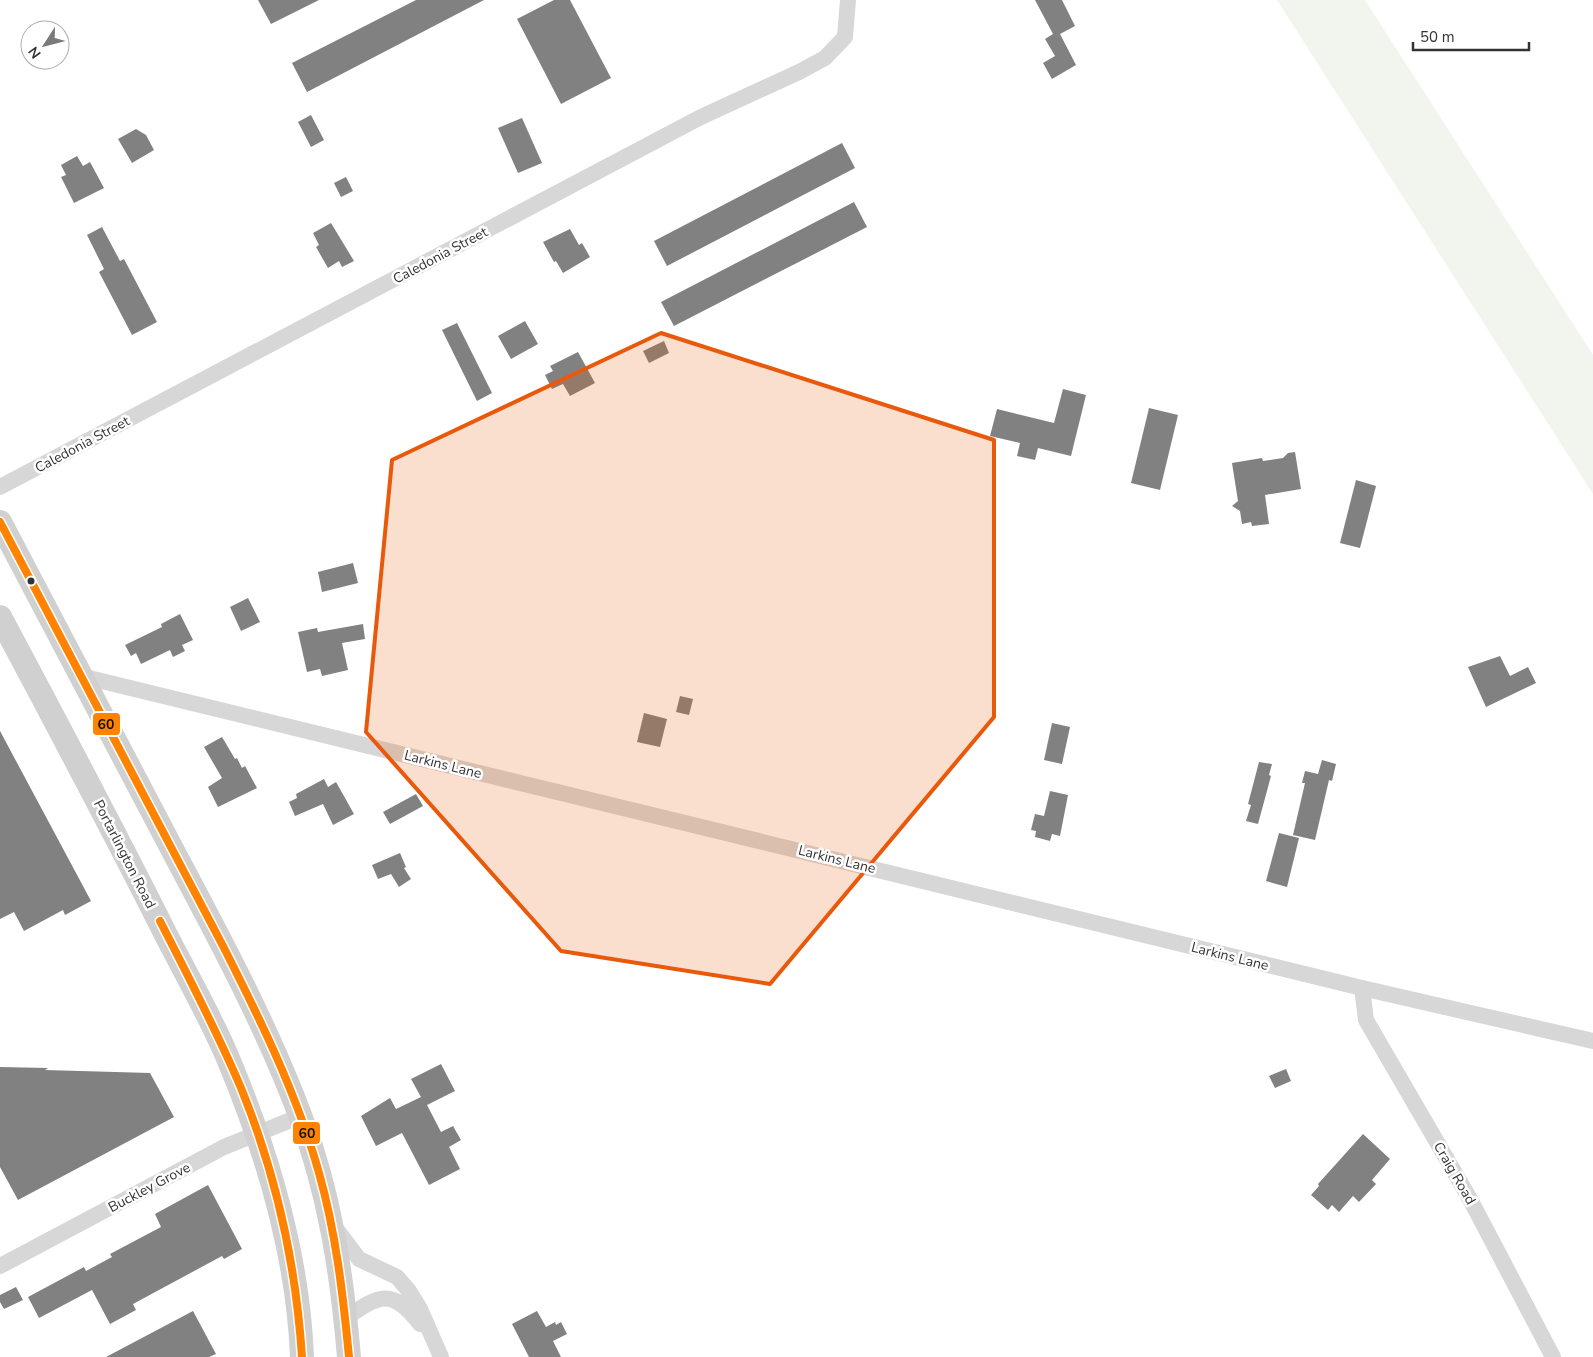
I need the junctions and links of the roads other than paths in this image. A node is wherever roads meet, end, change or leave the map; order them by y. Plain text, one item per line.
1 (848, 0) edge
2 (0, 487) edge
3 (0, 522) edge
4 (0, 618) edge
5 (81, 676) junction
6 (1362, 988) junction
7 (1593, 1041) edge
8 (301, 1116) junction
9 (258, 1133) junction
10 (332, 1223) junction
11 (0, 1266) edge
12 (346, 1318) junction
13 (438, 1351) edge
14 (302, 1357) edge
15 (349, 1357) edge
16 (1553, 1357) edge

1 - 2 street, Caledonia Street
3 - 5 main road
4 - 9 main road, Portarlington Road
5 - 6 street, Larkins Lane
5 - 8 main road
6 - 7 street, Larkins Lane
6 - 16 street, Craig Road
8 - 9 street, Buckley Grove
8 - 10 main road
9 - 11 street, Buckley Grove
9 - 14 main road, Portarlington Road
10 - 12 main road
10 - 13 street
12 - 13 street
12 - 15 main road

